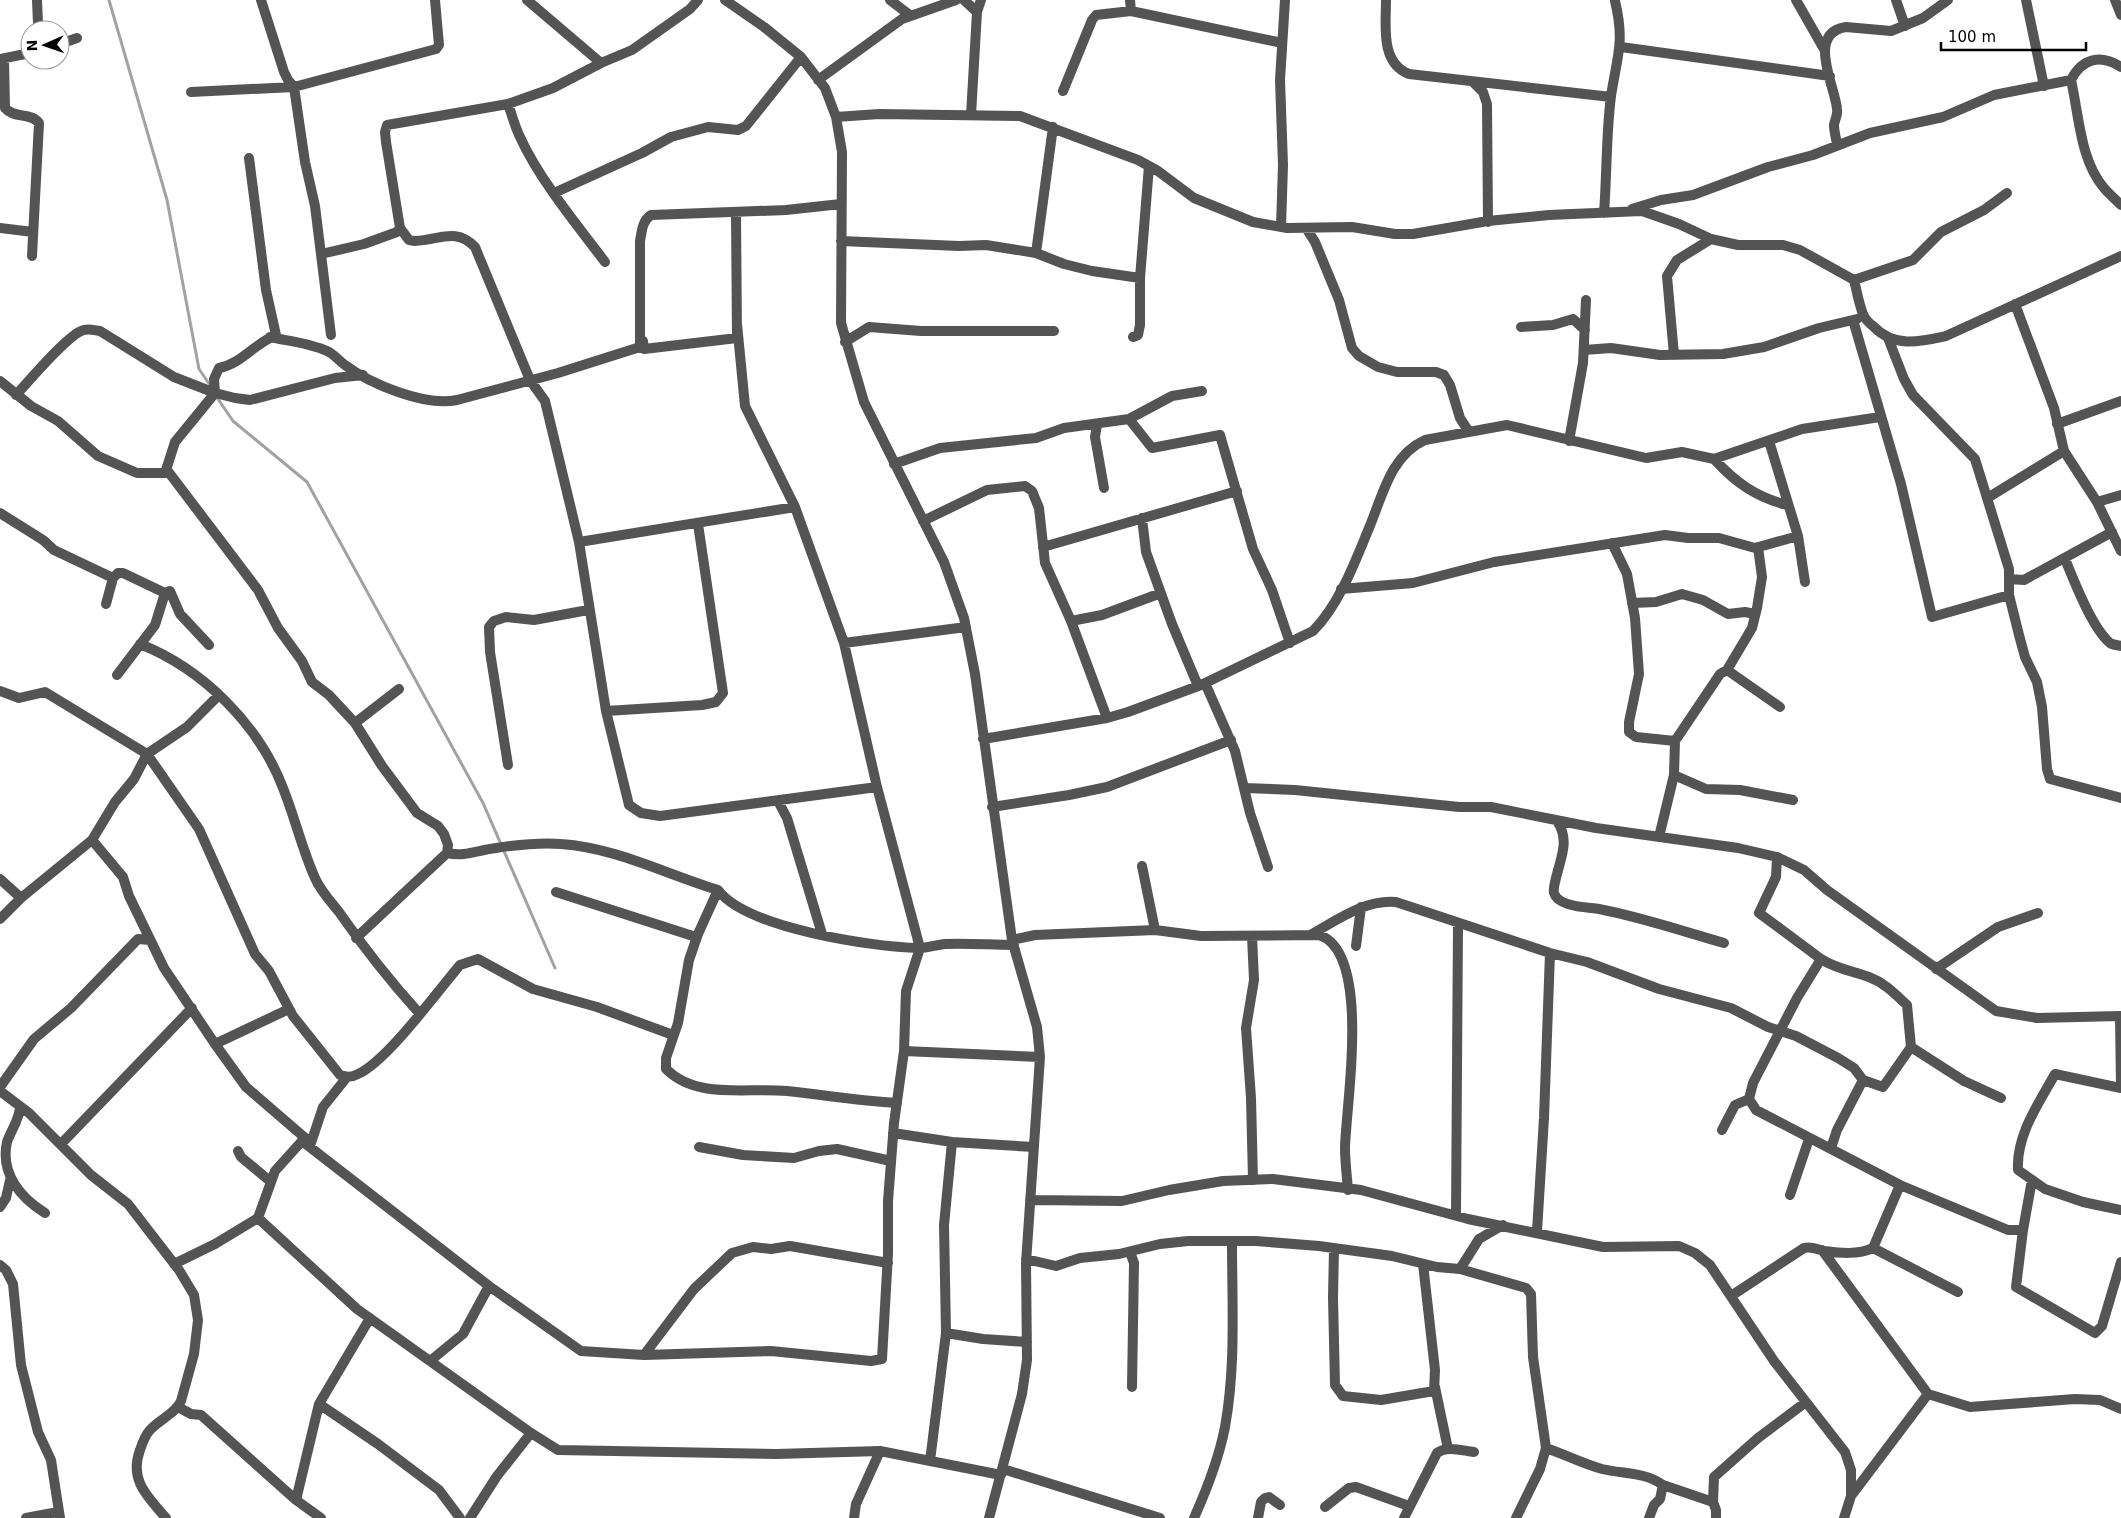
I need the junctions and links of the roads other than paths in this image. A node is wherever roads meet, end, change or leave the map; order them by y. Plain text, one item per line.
1 (37, 0) edge
2 (261, 0) edge
3 (435, 0) edge
4 (527, 0) edge
5 (698, 0) edge
6 (725, 0) edge
7 (890, 0) edge
8 (956, 0) edge
9 (964, 0) edge
10 (981, 0) edge
11 (1130, 0) edge
12 (1285, 0) edge
13 (1386, 0) edge
14 (1613, 0) edge
15 (1796, 0) edge
16 (1896, 0) edge
17 (1948, 0) edge
18 (2026, 0) edge
19 (2115, 0) edge
20 (928, 4) edge
21 (1131, 11) junction
22 (977, 12) junction
23 (2121, 14) edge
24 (911, 16) junction
25 (38, 20) edge
26 (1905, 26) junction
27 (78, 38) dead end
28 (70, 41) edge
29 (1282, 43) junction
30 (1621, 46) junction
31 (1824, 49) junction
32 (20, 55) edge
33 (801, 57) junction
34 (2, 59) edge
35 (601, 63) junction
36 (2121, 67) edge
37 (1830, 76) junction
38 (818, 80) junction
39 (2071, 80) junction
40 (1474, 83) junction
41 (2044, 86) junction
42 (294, 87) junction
43 (1063, 91) dead end
44 (191, 92) dead end
45 (1611, 97) junction
46 (508, 104) junction
47 (971, 115) junction
48 (836, 117) junction
49 (1053, 127) junction
50 (1837, 144) junction
51 (249, 158) dead end
52 (1149, 166) junction
53 (2007, 192) dead end
54 (554, 193) junction
55 (841, 204) junction
56 (2121, 205) edge
57 (1626, 210) junction
58 (736, 212) junction
59 (1604, 212) junction
60 (1488, 222) junction
61 (1281, 227) junction
62 (0, 228) edge
63 (400, 228) junction
64 (1306, 228) junction
65 (34, 232) junction
66 (1711, 240) junction
67 (841, 241) junction
68 (1036, 253) junction
69 (321, 254) junction
70 (32, 256) dead end
71 (2121, 256) edge
72 (605, 262) dead end
73 (1140, 278) junction
74 (1854, 280) junction
75 (1586, 300) dead end
76 (2015, 304) junction
77 (1864, 317) junction
78 (1853, 320) junction
79 (640, 322) junction
80 (737, 324) junction
81 (1583, 324) junction
82 (1521, 327) dead end
83 (1054, 331) dead end
84 (331, 335) dead end
85 (270, 337) junction
86 (1133, 337) dead end
87 (1888, 338) junction
88 (845, 342) junction
89 (1584, 350) junction
90 (1674, 355) junction
91 (363, 375) junction
92 (530, 380) junction
93 (0, 381) edge
94 (1202, 391) dead end
95 (215, 393) junction
96 (16, 395) junction
97 (2121, 401) edge
98 (1880, 417) junction
99 (1129, 418) junction
100 (2057, 424) junction
101 (1092, 425) junction
102 (1469, 432) junction
103 (1569, 440) junction
104 (1769, 441) junction
105 (2064, 451) junction
106 (1714, 459) junction
107 (894, 464) junction
108 (167, 470) junction
109 (1104, 488) dead end
110 (1237, 491) junction
111 (2121, 495) edge
112 (1989, 498) junction
113 (2098, 502) junction
114 (1787, 505) junction
115 (795, 507) junction
116 (0, 513) edge
117 (1142, 518) junction
118 (922, 521) junction
119 (698, 524) junction
120 (2112, 532) junction
121 (1798, 536) junction
122 (579, 542) junction
123 (1612, 543) junction
124 (1758, 547) junction
125 (1043, 548) junction
126 (2121, 551) edge
127 (2065, 560) junction
128 (112, 578) junction
129 (2009, 579) junction
130 (1805, 582) dead end
131 (1341, 589) junction
132 (165, 593) junction
133 (1162, 593) junction
134 (2009, 595) junction
135 (106, 604) dead end
136 (1632, 604) junction
137 (588, 610) junction
138 (1755, 614) junction
139 (1071, 621) junction
140 (966, 627) junction
141 (844, 643) junction
142 (1290, 643) junction
143 (140, 644) junction
144 (209, 645) dead end
145 (2121, 646) edge
146 (1727, 670) junction
147 (117, 676) dead end
148 (1202, 684) junction
149 (399, 689) dead end
150 (0, 691) edge
151 (219, 696) junction
152 (1780, 707) dead end
153 (606, 711) junction
154 (1107, 718) junction
155 (355, 723) junction
156 (983, 739) junction
157 (1231, 740) junction
158 (1675, 741) junction
159 (147, 754) junction
160 (508, 766) dead end
161 (1674, 775) junction
162 (877, 787) junction
163 (1245, 788) junction
164 (2121, 798) edge
165 (778, 800) junction
166 (1793, 800) dead end
167 (992, 806) junction
168 (1557, 821) junction
169 (1659, 837) junction
170 (92, 840) junction
171 (447, 852) junction
172 (1777, 857) junction
173 (1142, 866) dead end
174 (1268, 867) dead end
175 (0, 879) edge
176 (718, 890) junction
177 (556, 892) dead end
178 (22, 898) junction
179 (1361, 907) junction
180 (2038, 913) dead end
181 (0, 919) edge
182 (1458, 924) junction
183 (1155, 930) junction
184 (822, 934) junction
185 (1310, 935) junction
186 (1252, 936) junction
187 (696, 937) junction
188 (356, 938) junction
189 (150, 940) junction
190 (1013, 943) junction
191 (1724, 943) dead end
192 (1356, 946) dead end
193 (920, 948) junction
194 (1550, 953) junction
195 (1821, 959) junction
196 (1936, 969) junction
197 (192, 1008) junction
198 (289, 1009) junction
199 (419, 1013) junction
200 (1781, 1030) junction
201 (673, 1035) junction
202 (216, 1044) junction
203 (1911, 1047) junction
204 (904, 1051) junction
205 (1040, 1057) junction
206 (348, 1077) junction
207 (1863, 1080) junction
208 (0, 1087) edge
209 (2121, 1088) edge
210 (0, 1091) edge
211 (2001, 1098) dead end
212 (1749, 1099) junction
213 (897, 1103) junction
214 (20, 1106) junction
215 (1722, 1130) dead end
216 (893, 1133) junction
217 (1809, 1139) junction
218 (307, 1142) junction
219 (952, 1142) junction
220 (61, 1144) junction
221 (699, 1147) dead end
222 (1034, 1148) junction
223 (1831, 1148) junction
224 (238, 1151) dead end
225 (891, 1161) junction
226 (10, 1180) junction
227 (1253, 1180) junction
228 (2032, 1180) junction
229 (271, 1182) junction
230 (1900, 1185) junction
231 (1348, 1190) junction
232 (19, 1194) junction
233 (1790, 1195) dead end
234 (6, 1198) junction
235 (1030, 1200) junction
236 (0, 1207) edge
237 (2121, 1210) edge
238 (45, 1213) dead end
239 (1456, 1215) junction
240 (258, 1218) junction
241 (1472, 1219) junction
242 (1503, 1225) junction
243 (2023, 1230) junction
244 (1537, 1231) junction
245 (1479, 1239) junction
246 (1232, 1242) junction
247 (1873, 1248) junction
248 (1334, 1249) junction
249 (1822, 1250) junction
250 (1130, 1252) junction
251 (1026, 1259) junction
252 (2121, 1262) edge
253 (174, 1264) junction
254 (888, 1264) junction
255 (1422, 1264) junction
256 (0, 1265) edge
257 (1460, 1269) junction
258 (489, 1286) junction
259 (1958, 1292) dead end
260 (1731, 1296) junction
261 (370, 1318) junction
262 (946, 1333) junction
263 (1027, 1342) junction
264 (644, 1355) junction
265 (430, 1361) junction
266 (1132, 1387) dead end
267 (1435, 1387) junction
268 (1928, 1394) junction
269 (1806, 1402) junction
270 (318, 1404) junction
271 (178, 1407) junction
272 (2121, 1409) edge
273 (530, 1433) junction
274 (1546, 1448) junction
275 (1448, 1449) junction
276 (880, 1451) junction
277 (1474, 1452) dead end
278 (930, 1461) junction
279 (1002, 1472) junction
280 (1663, 1485) junction
281 (1851, 1496) junction
282 (296, 1500) junction
283 (1713, 1502) junction
284 (1280, 1505) dead end
285 (1409, 1506) junction
286 (1325, 1507) dead end
287 (59, 1515) edge
288 (162, 1517) edge
289 (26, 1518) edge
290 (321, 1518) edge
291 (460, 1518) edge
292 (470, 1518) edge
293 (854, 1518) edge
294 (989, 1518) edge
295 (1160, 1518) edge
296 (1194, 1518) edge
297 (1258, 1518) edge
298 (1404, 1518) edge
299 (1516, 1518) edge
300 (1648, 1518) edge
301 (1716, 1518) edge
302 (1844, 1518) edge

1 - 25 street
2 - 42 street
3 - 42 street
4 - 35 street
5 - 35 street
6 - 33 street
7 - 24 street
8 - 20 street
9 - 22 street
10 - 22 street
11 - 21 street
12 - 29 street
13 - 40 street
14 - 30 street
15 - 31 street
16 - 26 street
17 - 26 street
18 - 41 street
19 - 23 street
20 - 24 street
21 - 29 street
21 - 43 street
22 - 47 street
24 - 38 street
26 - 31 street
27 - 28 street
29 - 61 street
30 - 37 street
30 - 45 street
31 - 37 street
32 - 34 street
33 - 38 street
33 - 54 street
34 - 65 street
35 - 46 street
36 - 39 street
37 - 50 street
38 - 48 street
39 - 41 street
39 - 56 street
40 - 45 street
40 - 60 street
41 - 50 street
42 - 44 street
42 - 69 street
45 - 59 street
46 - 54 street
46 - 63 street
47 - 48 street
47 - 49 street
48 - 55 street
49 - 52 street
49 - 68 street
50 - 57 street
51 - 85 street
52 - 61 street
52 - 73 street
53 - 74 street
54 - 72 street
55 - 58 street
55 - 67 street
57 - 59 street
57 - 66 street
58 - 79 street
58 - 80 street
59 - 60 street
60 - 64 street
61 - 64 street
62 - 65 street
63 - 69 street
63 - 92 street
64 - 102 street
65 - 70 street
66 - 74 street
66 - 90 street
67 - 68 street
67 - 88 street
68 - 73 street
69 - 84 street
71 - 76 street
73 - 86 street
74 - 77 street
75 - 81 street
76 - 87 street
76 - 100 street
77 - 78 street
77 - 87 street
78 - 90 street
78 - 98 street
79 - 80 street
79 - 92 street
80 - 115 street
81 - 82 street
81 - 89 street
83 - 88 street
85 - 91 street
85 - 95 street
87 - 112 street
88 - 107 street
89 - 90 street
89 - 103 street
91 - 92 street
91 - 95 street
92 - 122 street
93 - 96 street
94 - 99 street
95 - 96 street
95 - 108 street
96 - 108 street
97 - 100 street
98 - 104 street
98 - 134 street
99 - 101 street
99 - 110 street
100 - 105 street
101 - 107 street
101 - 109 street
102 - 103 street
102 - 131 street
103 - 106 street
104 - 106 street
104 - 114 street
105 - 112 street
105 - 113 street
106 - 114 street
107 - 118 street
108 - 155 street
110 - 117 street
110 - 142 street
111 - 113 street
112 - 129 street
113 - 120 street
114 - 121 street
115 - 119 street
115 - 141 street
116 - 128 street
117 - 125 street
117 - 133 street
118 - 125 street
118 - 140 street
119 - 122 street
119 - 153 street
120 - 126 street
120 - 127 street
121 - 124 street
121 - 130 street
122 - 137 street
123 - 124 street
123 - 131 street
123 - 136 street
124 - 138 street
125 - 139 street
127 - 129 street
127 - 145 street
128 - 132 street
128 - 135 street
129 - 134 street
131 - 142 street
132 - 143 street
132 - 144 street
133 - 139 street
133 - 148 street
134 - 164 street
136 - 138 street
136 - 158 street
137 - 153 street
137 - 160 street
138 - 146 street
139 - 154 street
140 - 141 street
140 - 156 street
141 - 162 street
142 - 148 street
143 - 147 street
143 - 151 street
146 - 152 street
146 - 158 street
148 - 154 street
148 - 157 street
149 - 155 street
150 - 159 street
151 - 159 street
151 - 188 street
153 - 165 street
154 - 156 street
155 - 171 street
156 - 167 street
157 - 163 street
157 - 167 street
158 - 161 street
159 - 170 street
159 - 198 street
161 - 166 street
161 - 169 street
162 - 165 street
162 - 193 street
163 - 168 street
163 - 174 street
165 - 184 street
167 - 190 street
168 - 169 street
168 - 191 street
169 - 172 street
170 - 178 street
170 - 189 street
171 - 176 street
171 - 188 street
172 - 195 street
172 - 196 street
173 - 183 street
175 - 178 street
176 - 184 street
176 - 187 street
177 - 187 street
178 - 181 street
179 - 182 street
179 - 185 street
179 - 192 street
180 - 196 street
182 - 194 street
182 - 239 street
183 - 186 street
183 - 190 street
184 - 193 street
185 - 186 street
185 - 231 street
186 - 227 street
187 - 201 street
188 - 199 street
189 - 197 street
189 - 208 street
190 - 193 street
190 - 205 street
193 - 204 street
194 - 200 street
194 - 244 street
195 - 200 street
195 - 203 street
196 - 209 street
197 - 202 street
197 - 220 street
198 - 202 street
198 - 206 street
199 - 201 street
199 - 206 street
200 - 207 street
200 - 212 street
201 - 213 street
202 - 218 street
203 - 207 street
203 - 211 street
204 - 205 street
204 - 213 street
205 - 222 street
206 - 218 street
207 - 223 street
209 - 228 street
210 - 214 street
212 - 215 street
212 - 217 street
213 - 216 street
214 - 220 street
214 - 226 street
216 - 219 street
216 - 225 street
217 - 223 street
217 - 233 street
218 - 229 street
218 - 258 street
219 - 222 street
219 - 262 street
220 - 253 street
221 - 225 street
222 - 235 street
223 - 230 street
224 - 229 street
225 - 254 street
226 - 232 street
226 - 234 street
227 - 231 street
227 - 235 street
228 - 237 street
228 - 243 street
229 - 240 street
230 - 243 street
230 - 247 street
231 - 239 street
232 - 234 street
232 - 238 street
234 - 236 street
235 - 251 street
239 - 241 street
240 - 253 street
240 - 261 street
241 - 242 street
241 - 245 street
242 - 244 street
242 - 245 street
243 - 252 street
244 - 260 street
245 - 257 street
246 - 248 street
246 - 250 street
246 - 296 street
247 - 249 street
247 - 259 street
248 - 255 street
248 - 267 street
249 - 260 street
249 - 268 street
250 - 251 street
250 - 266 street
251 - 263 street
253 - 271 street
254 - 264 street
254 - 264 street
255 - 257 street
255 - 267 street
256 - 287 street
257 - 274 street
258 - 264 street
258 - 265 street
260 - 269 street
261 - 265 street
261 - 270 street
262 - 263 street
262 - 278 street
263 - 279 street
265 - 273 street
267 - 275 street
268 - 272 street
268 - 281 street
269 - 281 street
269 - 283 street
270 - 282 street
270 - 291 street
271 - 282 street
271 - 288 street
273 - 276 street
273 - 292 street
274 - 280 street
274 - 299 street
275 - 277 street
275 - 285 street
276 - 278 street
276 - 293 street
278 - 279 street
279 - 294 street
279 - 295 street
280 - 283 street
280 - 300 street
281 - 302 street
282 - 290 street
283 - 301 street
284 - 297 street
285 - 286 street
285 - 298 street
287 - 289 street

